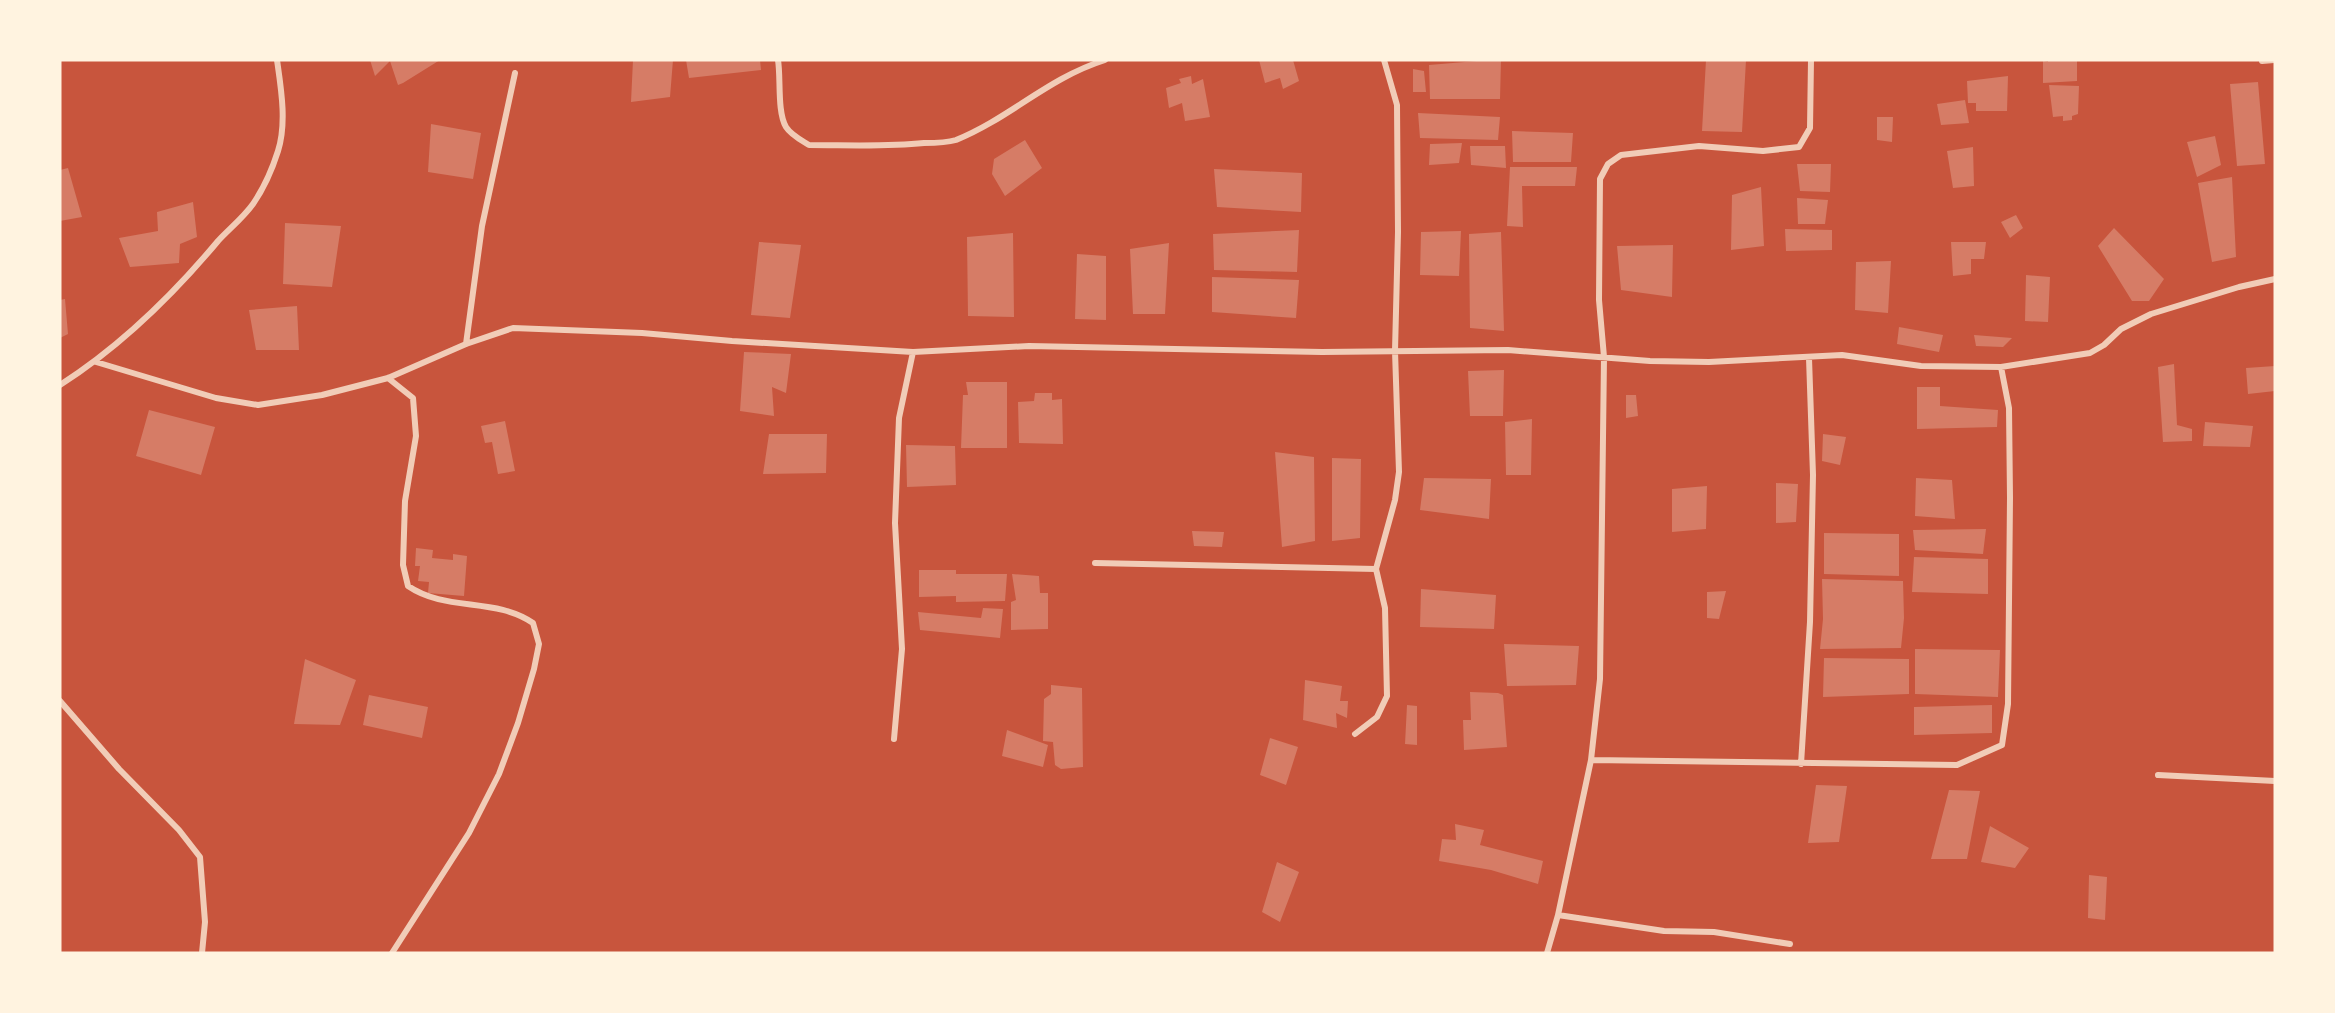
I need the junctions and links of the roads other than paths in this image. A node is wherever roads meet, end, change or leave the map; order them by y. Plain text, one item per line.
1 (278, 60) edge
2 (778, 60) edge
3 (1105, 60) edge
4 (1384, 60) edge
5 (1811, 60) edge
6 (2274, 60) edge
7 (2262, 61) edge
8 (515, 73) dead end
9 (2275, 279) edge
10 (466, 344) junction
11 (1395, 351) junction
12 (913, 352) junction
13 (1604, 357) junction
14 (1809, 358) junction
15 (96, 362) junction
16 (2001, 367) junction
17 (388, 378) junction
18 (60, 385) edge
19 (1095, 563) dead end
20 (1377, 569) junction
21 (60, 701) edge
22 (1355, 734) dead end
23 (894, 739) dead end
24 (1591, 760) junction
25 (1801, 764) junction
26 (2158, 775) dead end
27 (2275, 781) edge
28 (1558, 915) junction
29 (1790, 944) dead end
30 (202, 953) edge
31 (392, 953) edge
32 (1547, 953) edge

1 - 15 street
2 - 3 street
4 - 11 street
5 - 13 street
6 - 7 street
8 - 10 street
9 - 16 street
10 - 12 street
10 - 17 street
11 - 12 street
11 - 13 street
11 - 20 street
12 - 23 street
13 - 14 street
13 - 24 street
14 - 16 street
14 - 25 street
15 - 17 street
15 - 18 street
16 - 25 street
17 - 31 street
19 - 20 street
20 - 22 street
21 - 30 street
24 - 25 street
24 - 28 street
26 - 27 street
28 - 29 street
28 - 32 street

